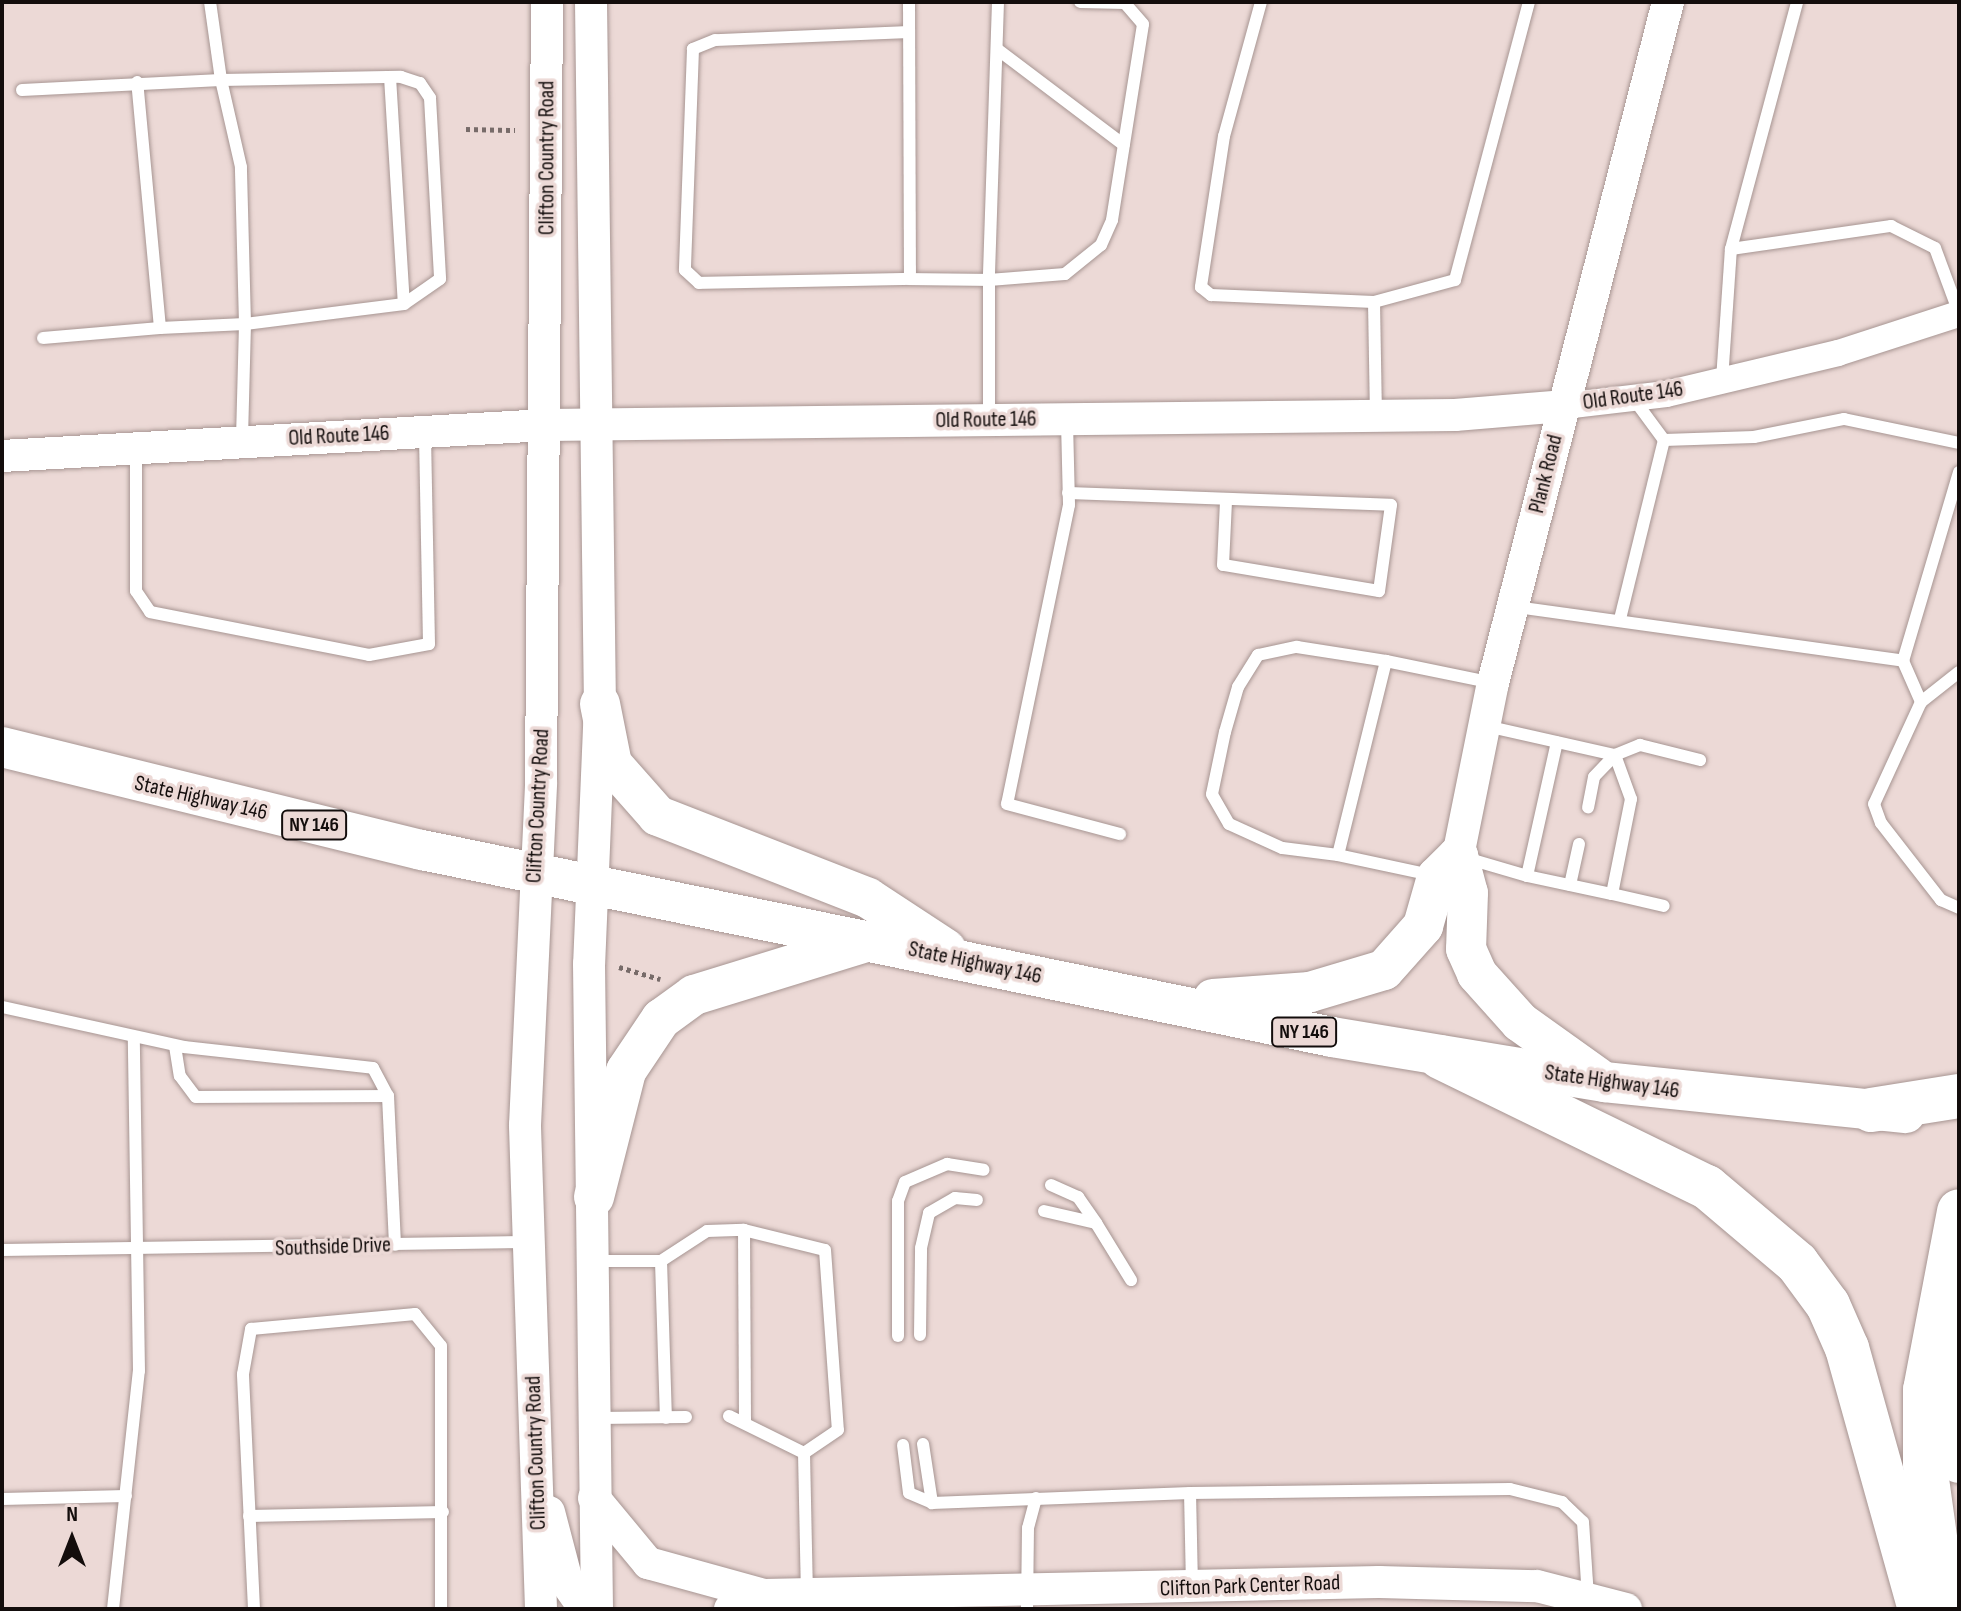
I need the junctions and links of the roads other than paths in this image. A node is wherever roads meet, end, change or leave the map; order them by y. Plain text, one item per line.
1 (210, 2) edge
2 (547, 2) edge
3 (591, 2) edge
4 (909, 2) edge
5 (998, 2) edge
6 (1080, 2) edge
7 (1261, 2) edge
8 (1529, 2) edge
9 (1668, 2) edge
10 (1797, 2) edge
11 (909, 32) junction
12 (997, 49) junction
13 (390, 77) junction
14 (221, 80) junction
15 (137, 82) junction
16 (22, 90) dead end
17 (1124, 145) junction
18 (1731, 249) junction
19 (910, 279) junction
20 (989, 280) junction
21 (1374, 302) junction
22 (404, 304) junction
23 (1959, 314) edge
24 (245, 324) junction
25 (160, 328) junction
26 (43, 338) dead end
27 (1722, 380) junction
28 (1633, 398) junction
29 (1564, 406) junction
30 (1376, 416) junction
31 (989, 419) junction
32 (1067, 419) junction
33 (547, 425) junction
34 (598, 428) junction
35 (425, 431) junction
36 (1664, 440) junction
37 (242, 441) junction
38 (1959, 443) edge
39 (136, 446) junction
40 (2, 456) edge
41 (1959, 472) edge
42 (1068, 493) junction
43 (1226, 502) junction
44 (1512, 607) junction
45 (1620, 619) junction
46 (1386, 661) junction
47 (1903, 661) junction
48 (1959, 672) edge
49 (1493, 683) junction
50 (1921, 702) junction
51 (600, 704) junction
52 (1483, 726) junction
53 (1557, 742) junction
54 (2, 747) edge
55 (1615, 755) junction
56 (1700, 760) dead end
57 (1588, 807) dead end
58 (1120, 834) dead end
59 (1579, 844) dead end
60 (1338, 855) junction
61 (1447, 867) junction
62 (535, 872) junction
63 (1527, 876) junction
64 (591, 883) junction
65 (1570, 885) junction
66 (1612, 894) junction
67 (1664, 906) dead end
68 (1959, 908) edge
69 (868, 942) junction
70 (963, 960) junction
71 (1169, 1002) junction
72 (2, 1007) edge
73 (134, 1039) junction
74 (175, 1046) junction
75 (1440, 1057) junction
76 (1604, 1082) junction
77 (388, 1096) junction
78 (1959, 1096) edge
79 (1871, 1110) junction
80 (1959, 1117) edge
81 (984, 1170) dead end
82 (1051, 1185) dead end
83 (594, 1197) junction
84 (977, 1200) dead end
85 (1044, 1211) dead end
86 (1959, 1211) edge
87 (1096, 1223) junction
88 (744, 1230) junction
89 (529, 1242) junction
90 (395, 1245) junction
91 (2, 1250) edge
92 (137, 1252) junction
93 (593, 1261) junction
94 (661, 1261) junction
95 (1131, 1280) dead end
96 (920, 1335) dead end
97 (898, 1336) dead end
98 (1959, 1356) edge
99 (729, 1416) dead end
100 (686, 1417) dead end
101 (594, 1418) junction
102 (666, 1418) junction
103 (745, 1422) junction
104 (923, 1444) dead end
105 (903, 1445) dead end
106 (804, 1453) junction
107 (1959, 1461) edge
108 (538, 1479) junction
109 (1190, 1493) junction
110 (126, 1496) junction
111 (594, 1498) junction
112 (1036, 1498) junction
113 (2, 1499) edge
114 (932, 1503) junction
115 (443, 1512) junction
116 (249, 1516) junction
117 (1192, 1588) junction
118 (764, 1595) junction
119 (807, 1595) junction
120 (1027, 1601) edge
121 (1589, 1602) edge
122 (113, 1609) edge
123 (254, 1609) edge
124 (441, 1609) edge
125 (541, 1609) edge
126 (585, 1609) edge
127 (597, 1609) edge
128 (730, 1609) edge
129 (1626, 1609) edge
130 (1920, 1609) edge
131 (1945, 1609) edge

1 - 14 lane
2 - 33 street, Clifton Country Road
3 - 34 street, Clifton Country Road
4 - 11 lane
5 - 12 lane
6 - 17 lane
7 - 21 lane
8 - 21 lane
9 - 29 street, Plank Road
10 - 18 lane
11 - 19 lane
11 - 19 lane
12 - 17 lane
12 - 20 lane
13 - 14 lane
13 - 22 lane
13 - 22 lane
14 - 15 lane
14 - 24 lane
15 - 16 lane
15 - 25 lane
17 - 20 lane
18 - 23 lane
18 - 27 lane
19 - 20 lane
20 - 31 lane
21 - 30 lane
22 - 24 lane
23 - 27 street, Old Route 146
24 - 25 lane
24 - 37 lane
25 - 26 lane
27 - 28 street, Old Route 146
28 - 29 street, Old Route 146
28 - 36 lane
29 - 30 street, Old Route 146
29 - 44 street, Plank Road
30 - 32 street, Old Route 146
31 - 32 street, Old Route 146
31 - 34 street, Old Route 146
32 - 42 lane
33 - 34 street, Old Route 146
33 - 35 street, Old Route 146
33 - 62 street, Clifton Country Road
34 - 51 street, Clifton Country Road
35 - 37 street, Old Route 146
35 - 39 lane
36 - 38 lane
36 - 45 lane
37 - 39 street, Old Route 146
39 - 40 street, Old Route 146
41 - 47 lane
42 - 43 lane
42 - 58 lane
43 - 43 lane
44 - 45 lane
44 - 49 street, Plank Road
45 - 47 lane
46 - 49 lane
46 - 60 lane
46 - 60 lane
47 - 50 lane
48 - 50 lane
49 - 52 street, Plank Road
50 - 68 lane
51 - 64 street, Clifton Country Road
51 - 70 main road
52 - 53 lane
52 - 61 street, Plank Road
53 - 55 lane
53 - 63 lane
54 - 62 main road, State Highway 146 / NY 146
55 - 56 lane
55 - 57 lane
55 - 66 lane
59 - 65 lane
60 - 61 lane
61 - 63 lane
61 - 71 main road
61 - 76 main road
62 - 64 main road, State Highway 146 / NY 146
62 - 89 street, Clifton Country Road
63 - 65 lane
64 - 69 main road, State Highway 146 / NY 146
64 - 83 street, Clifton Country Road
65 - 66 lane
66 - 67 lane
69 - 70 main road, State Highway 146 / NY 146
69 - 83 main road
70 - 71 main road, State Highway 146 / NY 146
71 - 75 main road, State Highway 146 / NY 146
72 - 73 lane
73 - 74 lane
73 - 92 lane
74 - 77 lane
74 - 77 lane
75 - 76 main road, State Highway 146 / NY 146
75 - 130 highway
76 - 79 main road, State Highway 146 / NY 146
77 - 90 lane
78 - 79 highway
79 - 80 main road, State Highway 146 / NY 146
81 - 97 lane
82 - 87 lane
83 - 93 street, Clifton Country Road
84 - 96 lane
85 - 87 lane
86 - 131 highway
87 - 95 lane
88 - 94 lane
88 - 103 lane
88 - 106 lane
89 - 90 lane, Southside Drive
89 - 108 street, Clifton Country Road
90 - 92 lane, Southside Drive
91 - 92 lane, Southside Drive
92 - 110 lane
93 - 94 lane
93 - 101 street, Clifton Country Road
94 - 102 lane
98 - 107 highway
99 - 103 lane
100 - 102 lane
101 - 102 lane
101 - 111 street, Clifton Country Road
103 - 106 lane
104 - 114 lane
105 - 114 lane
106 - 119 lane
108 - 125 street, Clifton Country Road
108 - 126 street
109 - 112 lane
109 - 117 lane
109 - 121 lane
110 - 113 lane
110 - 122 lane
111 - 118 street
111 - 127 street, Clifton Country Road
112 - 114 lane
112 - 120 lane
115 - 116 lane
115 - 116 lane
115 - 124 lane
116 - 123 lane
117 - 120 street, Clifton Park Center Road
117 - 121 street, Clifton Park Center Road
118 - 119 street, Clifton Park Center Road
118 - 128 street, Clifton Park Center Road
119 - 120 street, Clifton Park Center Road
121 - 129 street, Clifton Park Center Road

